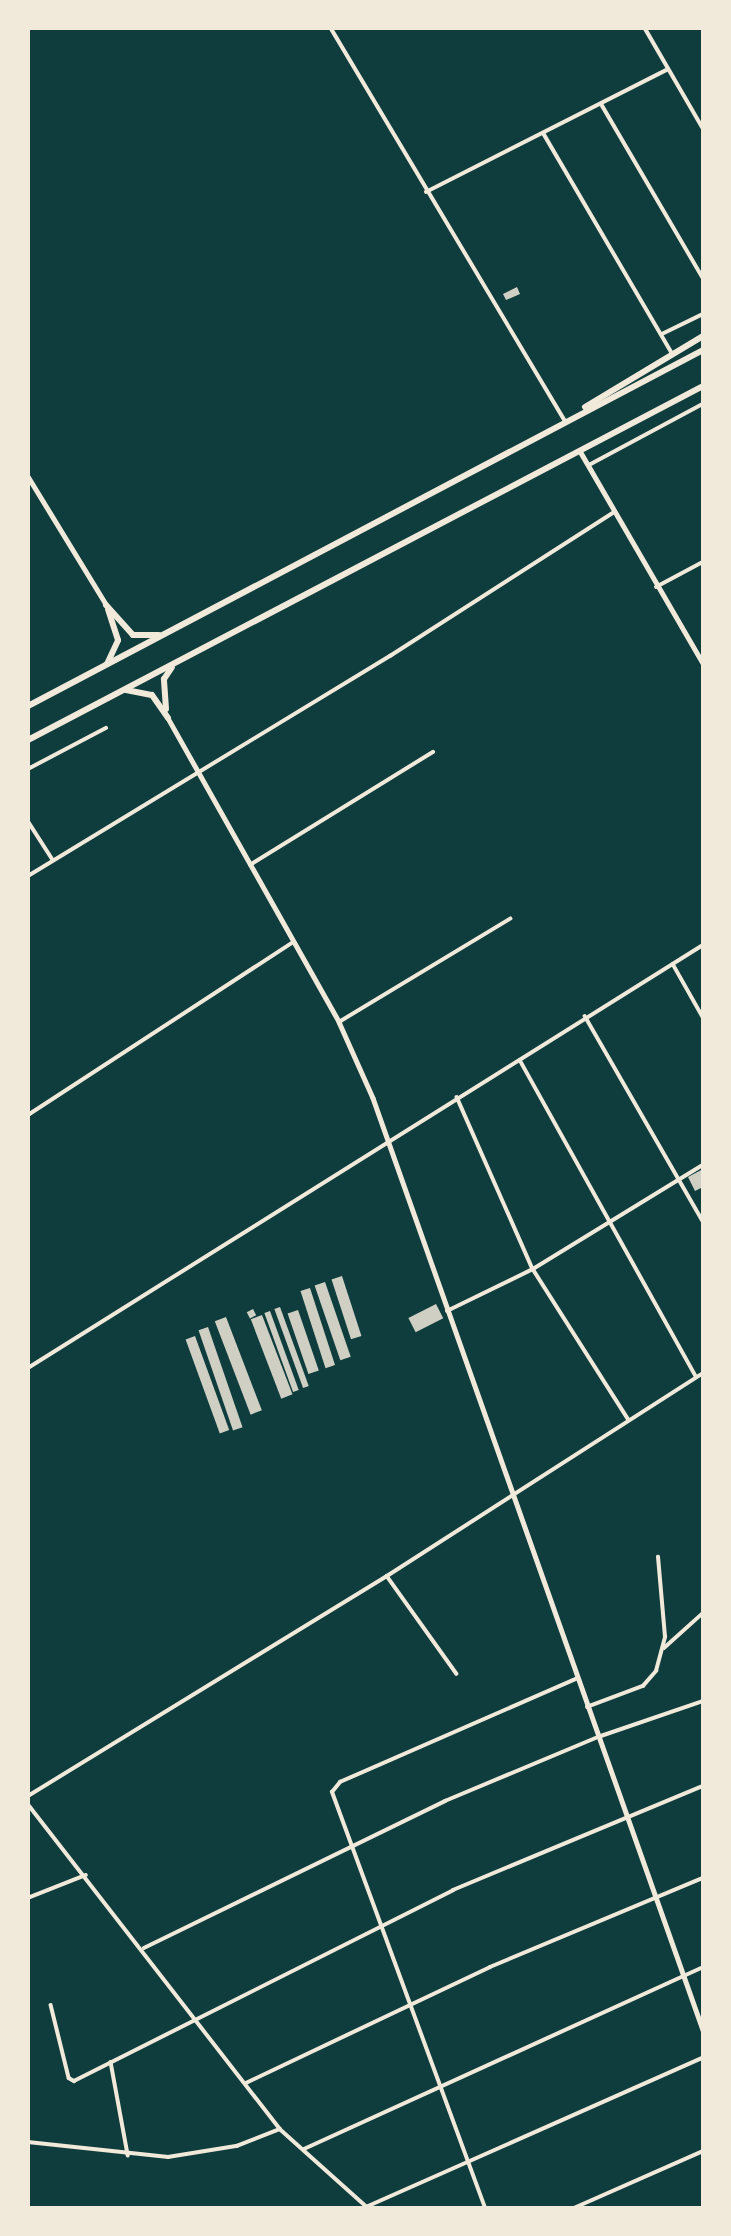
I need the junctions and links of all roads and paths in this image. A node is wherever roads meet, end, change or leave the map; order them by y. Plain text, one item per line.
1 (331, 28) edge
2 (645, 28) edge
3 (668, 69) junction
4 (602, 105) junction
5 (703, 128) edge
6 (544, 134) junction
7 (426, 192) junction
8 (703, 278) edge
9 (703, 314) edge
10 (662, 334) junction
11 (703, 336) edge
12 (703, 350) edge
13 (672, 353) junction
14 (703, 386) edge
15 (703, 404) edge
16 (574, 416) junction
17 (565, 421) junction
18 (580, 451) junction
19 (589, 465) junction
20 (28, 477) edge
21 (614, 512) junction
22 (703, 562) edge
23 (656, 587) junction
24 (106, 605) junction
25 (164, 635) junction
26 (703, 663) edge
27 (107, 664) junction
28 (173, 665) junction
29 (124, 690) junction
30 (28, 706) edge
31 (168, 718) junction
32 (106, 728) dead end
33 (28, 740) edge
34 (433, 752) dead end
35 (28, 769) edge
36 (198, 769) junction
37 (28, 821) edge
38 (53, 860) junction
39 (249, 865) junction
40 (28, 876) edge
41 (510, 919) dead end
42 (293, 942) junction
43 (703, 945) edge
44 (673, 964) junction
45 (703, 1003) edge
46 (697, 1006) junction
47 (585, 1016) junction
48 (703, 1017) edge
49 (339, 1022) junction
50 (520, 1060) junction
51 (457, 1097) junction
52 (28, 1115) edge
53 (388, 1140) junction
54 (703, 1165) edge
55 (680, 1179) junction
56 (703, 1221) edge
57 (607, 1223) junction
58 (533, 1269) junction
59 (447, 1311) junction
60 (28, 1368) edge
61 (703, 1373) edge
62 (697, 1376) junction
63 (629, 1420) junction
64 (514, 1492) junction
65 (658, 1557) dead end
66 (387, 1576) junction
67 (703, 1613) edge
68 (662, 1649) junction
69 (457, 1674) dead end
70 (576, 1679) junction
71 (703, 1701) edge
72 (587, 1707) junction
73 (598, 1737) junction
74 (703, 1786) edge
75 (28, 1796) edge
76 (28, 1804) edge
77 (626, 1816) junction
78 (351, 1846) junction
79 (86, 1875) junction
80 (703, 1878) edge
81 (655, 1896) junction
82 (28, 1898) edge
83 (380, 1927) junction
84 (144, 1948) junction
85 (703, 1967) edge
86 (683, 1975) junction
87 (410, 2004) junction
88 (51, 2005) dead end
89 (197, 2020) junction
90 (703, 2030) edge
91 (703, 2057) edge
92 (111, 2062) junction
93 (246, 2083) junction
94 (440, 2087) junction
95 (280, 2130) junction
96 (28, 2142) edge
97 (304, 2150) junction
98 (703, 2151) edge
99 (128, 2155) junction
100 (470, 2164) junction
101 (367, 2207) edge
102 (485, 2208) edge
103 (574, 2208) edge

1 - 7 street
2 - 3 street
3 - 4 street
3 - 5 street
4 - 6 street
4 - 8 street
6 - 7 street
6 - 10 street
7 - 17 street
9 - 10 street
10 - 13 street
11 - 13 highway
12 - 16 highway
13 - 16 highway
14 - 18 highway
15 - 19 street
16 - 17 highway
17 - 25 highway
18 - 19 street
18 - 28 highway
19 - 21 street
20 - 24 main road
21 - 23 street
21 - 36 street
22 - 23 street
23 - 26 street
24 - 25 highway
24 - 27 highway
25 - 27 highway
27 - 30 highway
28 - 29 highway
28 - 31 highway
29 - 31 highway
29 - 33 highway
31 - 36 street
32 - 35 street
34 - 39 street
36 - 38 street
36 - 39 street
37 - 38 street
38 - 40 street
39 - 42 street
41 - 49 street
42 - 49 street
42 - 52 street
43 - 44 street
44 - 46 street
44 - 47 street
45 - 46 street
46 - 48 street
47 - 50 street
47 - 55 street
49 - 53 street
50 - 51 street
50 - 57 street
51 - 53 street
51 - 58 street
53 - 59 street
53 - 60 street
54 - 55 street
55 - 56 street
55 - 57 street
57 - 58 street
57 - 62 street
58 - 59 street
58 - 63 street
59 - 64 street
61 - 62 street
62 - 63 street
63 - 64 street
64 - 66 street
64 - 70 street
65 - 68 street
66 - 69 street
66 - 75 street
67 - 68 street
68 - 72 street
70 - 72 street
70 - 78 street
71 - 73 street
72 - 73 street
73 - 77 street
73 - 78 street
74 - 77 street
76 - 79 street
77 - 81 street
77 - 83 street
78 - 83 street
78 - 84 street
79 - 82 street
79 - 84 street
80 - 81 street
81 - 86 street
81 - 87 street
83 - 87 street
83 - 89 street
84 - 89 street
85 - 86 street
86 - 90 street
86 - 94 street
87 - 93 street
87 - 94 street
88 - 92 street
89 - 92 street
89 - 93 street
91 - 100 street
92 - 99 street
93 - 95 street
94 - 97 street
94 - 100 street
95 - 97 street
95 - 99 street
96 - 99 street
97 - 101 street
98 - 103 street
100 - 101 street
100 - 102 street

